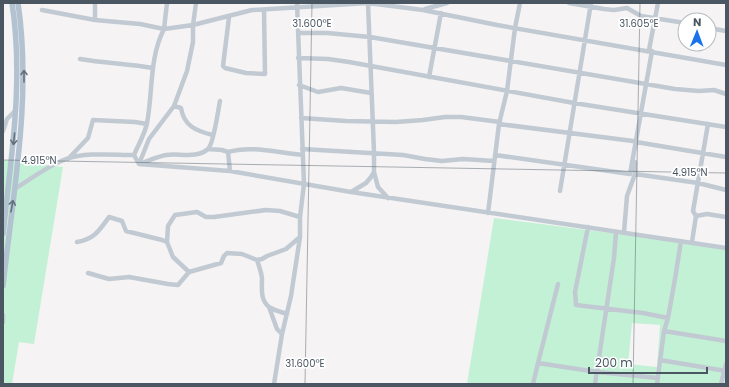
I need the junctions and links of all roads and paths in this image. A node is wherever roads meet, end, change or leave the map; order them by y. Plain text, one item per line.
1 (12, 3) edge
2 (18, 3) edge
3 (95, 3) edge
4 (167, 3) edge
5 (196, 3) edge
6 (368, 3) edge
7 (447, 3) edge
8 (520, 3) edge
9 (569, 3) edge
10 (658, 3) edge
11 (297, 5) edge
12 (590, 5) edge
13 (42, 10) dead end
14 (264, 10) junction
15 (423, 10) junction
16 (441, 13) junction
17 (229, 16) junction
18 (654, 18) junction
19 (95, 20) junction
20 (677, 22) edge
21 (194, 25) junction
22 (164, 28) junction
23 (515, 28) junction
24 (298, 33) junction
25 (370, 37) junction
26 (585, 40) junction
27 (434, 47) junction
28 (650, 51) junction
29 (298, 58) junction
30 (80, 59) dead end
31 (511, 61) junction
32 (726, 65) edge
33 (370, 66) junction
34 (153, 68) junction
35 (579, 72) junction
36 (428, 77) junction
37 (647, 83) junction
38 (299, 85) junction
39 (507, 91) junction
40 (371, 93) junction
41 (726, 94) edge
42 (220, 101) dead end
43 (574, 103) junction
44 (174, 106) junction
45 (16, 110) junction
46 (641, 112) junction
47 (301, 118) junction
48 (373, 122) junction
49 (500, 123) junction
50 (147, 124) junction
51 (708, 124) junction
52 (726, 127) edge
53 (3, 131) edge
54 (569, 134) junction
55 (213, 135) junction
56 (634, 142) junction
57 (208, 149) junction
58 (302, 149) junction
59 (228, 152) junction
60 (374, 152) junction
61 (703, 154) junction
62 (134, 155) junction
63 (302, 155) junction
64 (495, 155) junction
65 (726, 157) edge
66 (68, 159) junction
67 (494, 161) junction
68 (139, 164) junction
69 (564, 164) junction
70 (230, 171) junction
71 (374, 172) junction
72 (635, 174) junction
73 (698, 183) junction
74 (304, 184) junction
75 (16, 188) junction
76 (726, 190) edge
77 (560, 191) dead end
78 (351, 192) junction
79 (388, 198) junction
80 (488, 213) junction
81 (300, 216) junction
82 (696, 216) junction
83 (726, 216) edge
84 (588, 227) junction
85 (616, 232) junction
86 (624, 232) junction
87 (3, 234) edge
88 (300, 237) junction
89 (681, 241) junction
90 (77, 242) dead end
91 (167, 242) junction
92 (692, 242) junction
93 (726, 248) edge
94 (257, 260) junction
95 (189, 272) junction
96 (88, 273) dead end
97 (558, 284) dead end
98 (3, 286) edge
99 (269, 307) junction
100 (605, 308) junction
101 (287, 314) junction
102 (3, 315) edge
103 (668, 318) junction
104 (3, 322) edge
105 (664, 331) junction
106 (282, 334) junction
107 (726, 341) edge
108 (660, 360) junction
109 (538, 363) junction
110 (726, 364) edge
111 (725, 371) edge
112 (597, 372) junction
113 (658, 378) junction
114 (274, 384) edge
115 (533, 384) edge
116 (595, 384) edge
117 (657, 384) edge
118 (721, 384) edge

1 - 45 main road
75 -> 2 main road
3 - 19 street
4 - 22 street
5 - 21 street
6 - 11 street
6 - 15 street
6 - 25 street
7 - 15 street
8 - 23 street
9 - 12 street
10 - 18 street
11 - 14 street
11 - 24 street
12 - 18 street
12 - 26 street
13 - 19 street
14 - 17 street
14 - 17 street
15 - 16 street
16 - 23 street
16 - 27 street
17 - 21 street
18 - 20 street
18 - 28 street
19 - 22 street
21 - 22 street
21 - 44 street
22 - 34 street
23 - 26 street
23 - 31 street
24 - 25 street
24 - 29 street
25 - 27 street
25 - 33 street
26 - 28 street
26 - 35 street
27 - 31 street
27 - 36 street
28 - 32 street
28 - 37 street
29 - 33 street
29 - 38 street
30 - 34 street
31 - 35 street
31 - 39 street
33 - 36 street
33 - 40 street
34 - 50 street
35 - 37 street
35 - 43 street
36 - 39 street
37 - 41 street
37 - 46 street
38 - 40 street
38 - 47 street
39 - 43 street
39 - 49 street
40 - 48 street
42 - 55 street
43 - 46 street
43 - 54 street
44 - 55 street
44 - 68 street
45 - 53 street
45 -> 87 main road
46 - 51 street
46 - 56 street
46 - 69 street
47 - 48 street
47 - 58 street
48 - 49 street
48 - 60 street
49 - 54 street
49 - 64 street
50 - 62 street
50 - 66 street
51 - 52 street
51 - 61 street
54 - 56 street
54 - 69 street
55 - 57 street
56 - 61 street
56 - 72 street
57 - 59 street
57 - 68 street
58 - 60 street
58 - 63 street
59 - 63 street
59 - 70 street
60 - 67 street
60 - 71 street
61 - 65 street
61 - 73 street
62 - 66 street
62 - 68 street
63 - 74 street
64 - 67 street
64 - 69 street
66 - 75 street
67 - 80 street
68 - 70 street
69 - 77 street
70 - 74 street
71 - 78 street
71 - 79 street
72 - 73 street
72 - 86 street
73 - 76 street
73 - 82 street
74 - 78 street
74 - 81 street
98 -> 75 main road
78 - 79 street
79 - 80 street
80 - 84 street
81 - 88 street
81 - 91 street
82 - 83 street
82 - 92 street
84 - 85 street
84 - 100 street
85 - 86 street
85 - 100 street
86 - 89 street
88 - 94 street
88 - 101 street
89 - 92 street
89 - 103 street
90 - 91 street
91 - 95 street
92 - 93 street
94 - 95 street
94 - 99 street
95 - 96 street
97 - 109 street
99 - 101 street
99 - 106 street
100 - 103 street
100 - 112 street
101 - 106 street
102 - 104 street
103 - 105 street
105 - 107 street
105 - 108 street
106 - 114 street
108 - 111 street
108 - 113 street
109 - 112 street
109 - 115 street
110 - 111 street
111 - 118 street
112 - 113 street
112 - 116 street
113 - 117 street

